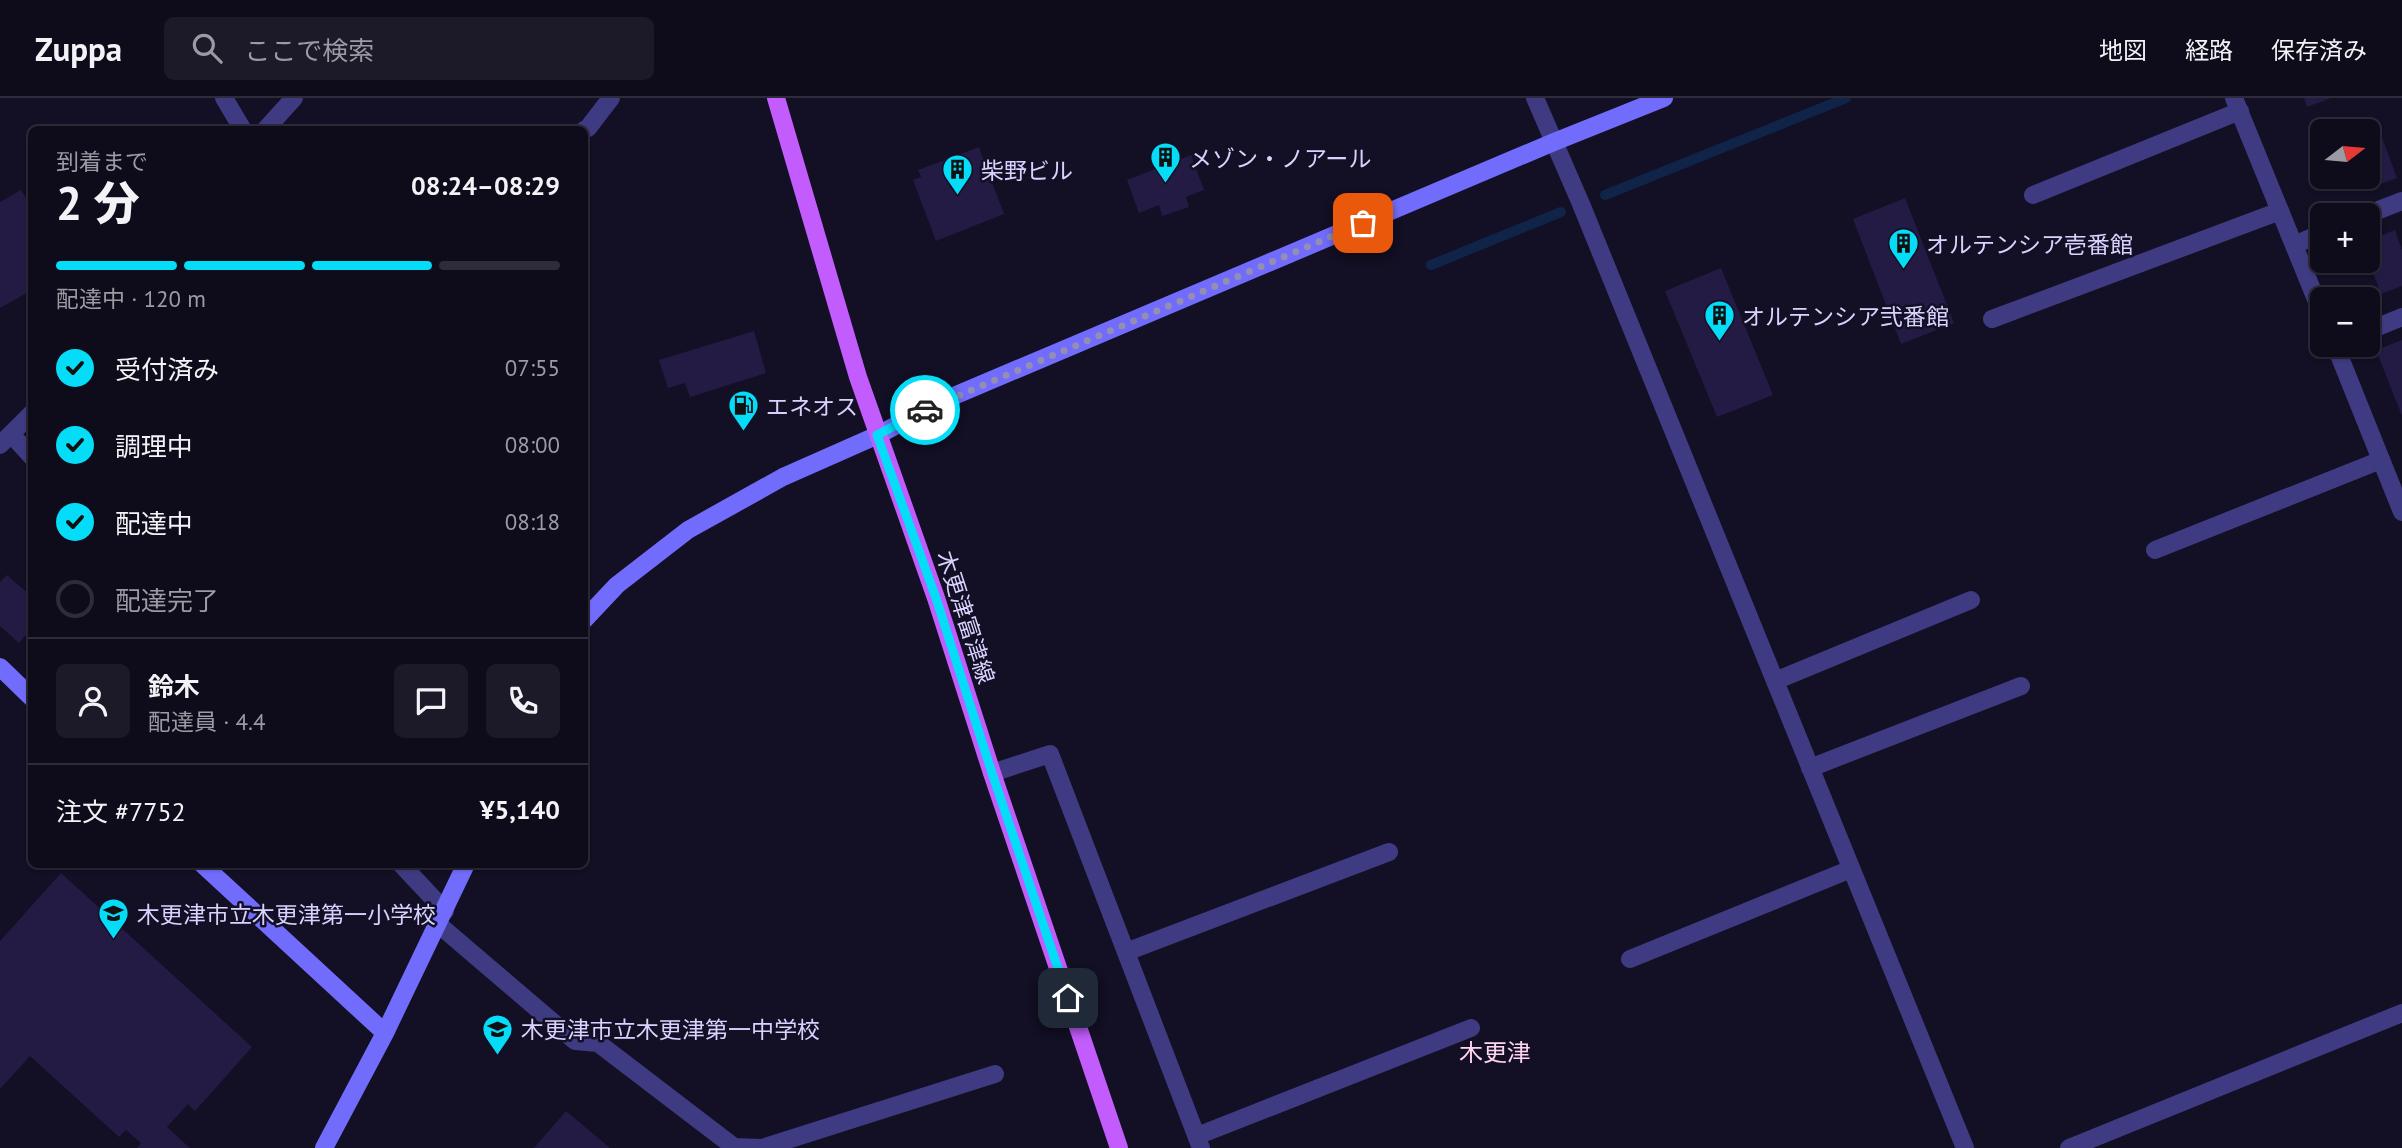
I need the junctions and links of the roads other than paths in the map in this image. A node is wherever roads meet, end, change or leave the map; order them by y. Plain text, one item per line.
1 (224, 98) edge
2 (294, 98) edge
3 (611, 98) edge
4 (776, 98) edge
5 (1535, 98) edge
6 (1664, 98) edge
7 (2237, 105) edge
8 (241, 126) edge
9 (269, 126) edge
10 (587, 126) edge
11 (1554, 142) junction
12 (2033, 195) dead end
13 (2402, 201) edge
14 (2380, 210) edge
15 (2280, 211) junction
16 (2310, 238) edge
17 (2294, 245) junction
18 (2311, 287) edge
19 (2402, 317) edge
20 (1992, 319) dead end
21 (2380, 326) edge
22 (2340, 357) edge
23 (28, 416) edge
24 (877, 435) junction
25 (5, 440) edge
26 (28, 454) edge
27 (2381, 460) junction
28 (2402, 512) edge
29 (2155, 550) dead end
30 (1971, 600) dead end
31 (588, 616) edge
32 (0, 667) edge
33 (1775, 681) junction
34 (2021, 686) dead end
35 (28, 694) edge
36 (1810, 768) junction
37 (992, 773) junction
38 (1389, 852) dead end
39 (206, 868) edge
40 (404, 868) edge
41 (464, 868) edge
42 (1852, 869) junction
43 (442, 917) junction
44 (1126, 951) junction
45 (1630, 959) dead end
46 (2402, 1013) edge
47 (1471, 1028) dead end
48 (385, 1033) junction
49 (995, 1074) dead end
50 (1199, 1142) edge
51 (324, 1148) edge
52 (1119, 1148) edge
53 (1965, 1148) edge
54 (2069, 1148) edge

1 - 8 street
2 - 9 street
3 - 10 street
4 - 24 main road, 木更津富津線
5 - 11 street
6 - 11 street
7 - 12 street
7 - 15 street
11 - 24 street
11 - 33 street
13 - 14 street
15 - 17 street
15 - 20 street
16 - 17 street
17 - 18 street
19 - 21 street
22 - 27 street
23 - 25 street
24 - 31 street
24 - 37 main road, 木更津富津線
25 - 26 street
27 - 28 street
27 - 29 street
30 - 33 street
32 - 35 street
33 - 36 street
34 - 36 street
36 - 42 street
37 - 44 street
37 - 52 main road, 木更津富津線
38 - 44 street
39 - 48 street
40 - 43 street
41 - 43 street
42 - 45 street
42 - 53 street
43 - 48 street
43 - 49 street
44 - 50 street
46 - 54 street
47 - 50 street
48 - 51 street

